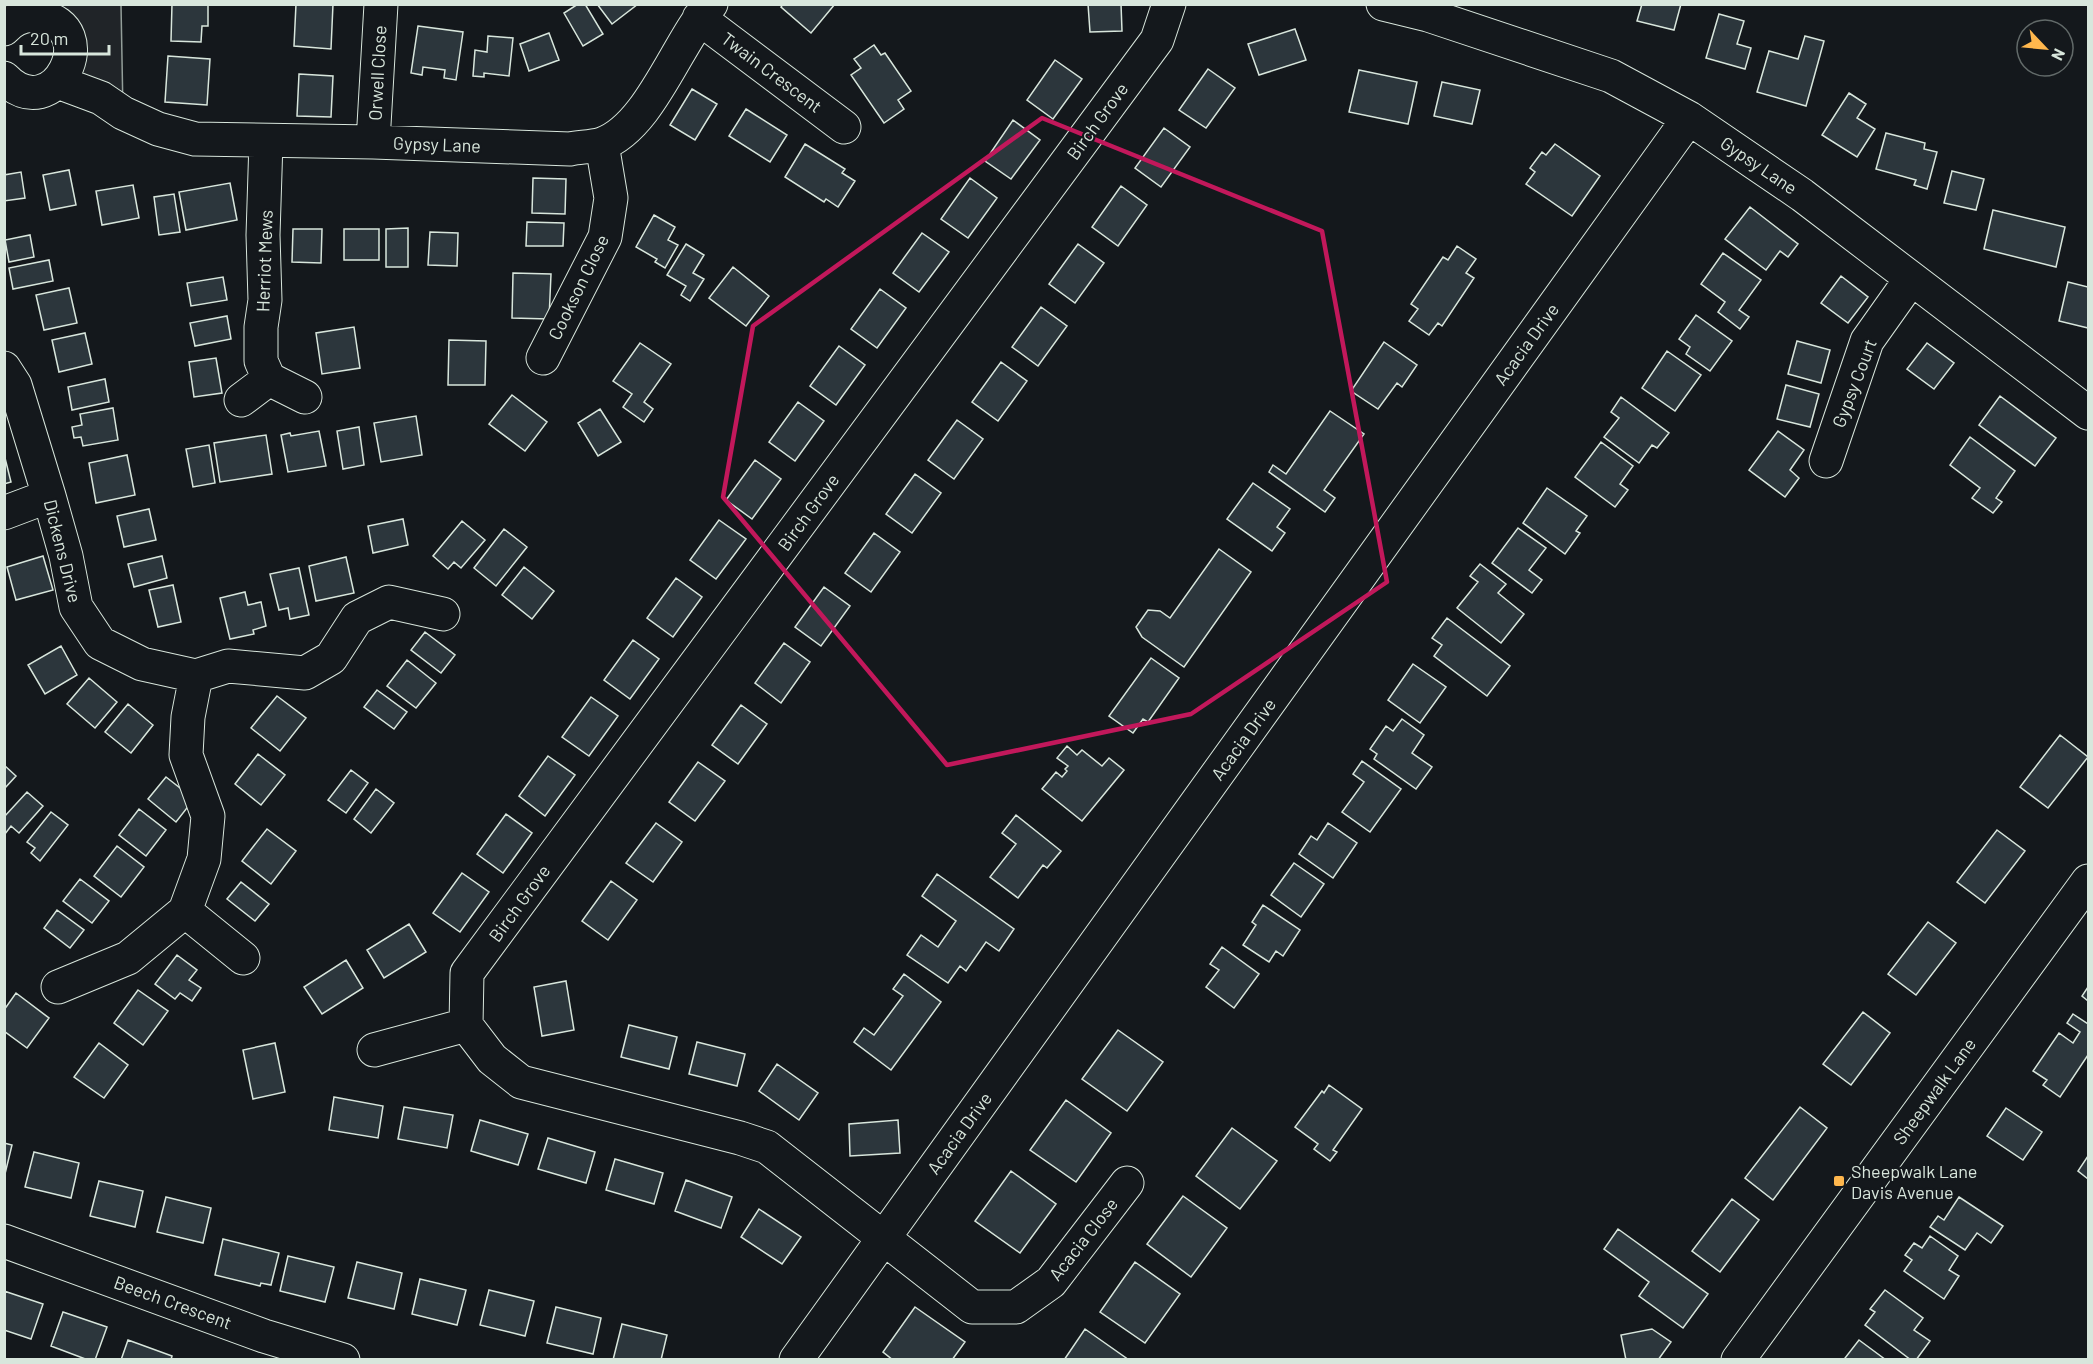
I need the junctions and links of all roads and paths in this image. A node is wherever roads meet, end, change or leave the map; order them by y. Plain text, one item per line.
1 (381, 4) edge
2 (1169, 4) edge
3 (1383, 4) edge
4 (705, 11) edge
5 (6, 24) edge
6 (65, 69) junction
7 (8, 86) edge
8 (1689, 118) junction
9 (844, 127) dead end
10 (266, 141) junction
11 (374, 142) junction
12 (602, 144) junction
13 (1911, 279) junction
14 (543, 358) dead end
15 (4, 368) edge
16 (269, 379) junction
17 (305, 397) dead end
18 (241, 400) dead end
19 (2088, 413) edge
20 (1826, 461) dead end
21 (49, 496) junction
22 (4, 513) edge
23 (443, 614) dead end
24 (196, 676) junction
25 (2088, 881) edge
26 (185, 910) junction
27 (243, 958) dead end
28 (58, 987) dead end
29 (466, 1025) junction
30 (374, 1050) dead end
31 (1127, 1183) dead end
32 (883, 1239) junction
33 (4, 1241) edge
34 (343, 1359) edge
35 (796, 1359) edge
36 (1738, 1359) edge

1 - 11 street, Orwell Close
2 - 29 street, Birch Grove
3 - 8 street, Gypsy Lane
4 - 9 street, Twain Crescent
4 - 12 street, Gypsy Lane
5 - 6 street
6 - 7 street
6 - 10 street, Gypsy Lane
8 - 13 street, Gypsy Lane
8 - 32 street, Acacia Drive
10 - 11 street, Gypsy Lane
10 - 16 street, Herriot Mews
11 - 12 street, Gypsy Lane
12 - 14 street, Cookson Close
13 - 19 street, Gypsy Lane
13 - 20 street, Gypsy Court
15 - 21 street, Dickens Drive
16 - 17 street
16 - 18 street
21 - 22 street
21 - 24 street, Dickens Drive
23 - 24 street, Dickens Drive
24 - 26 street
25 - 36 street, Sheepwalk Lane
26 - 27 street
26 - 28 street
29 - 30 street
29 - 32 street
31 - 32 street, Acacia Close
32 - 35 street, Acacia Drive
33 - 34 street, Beech Crescent

